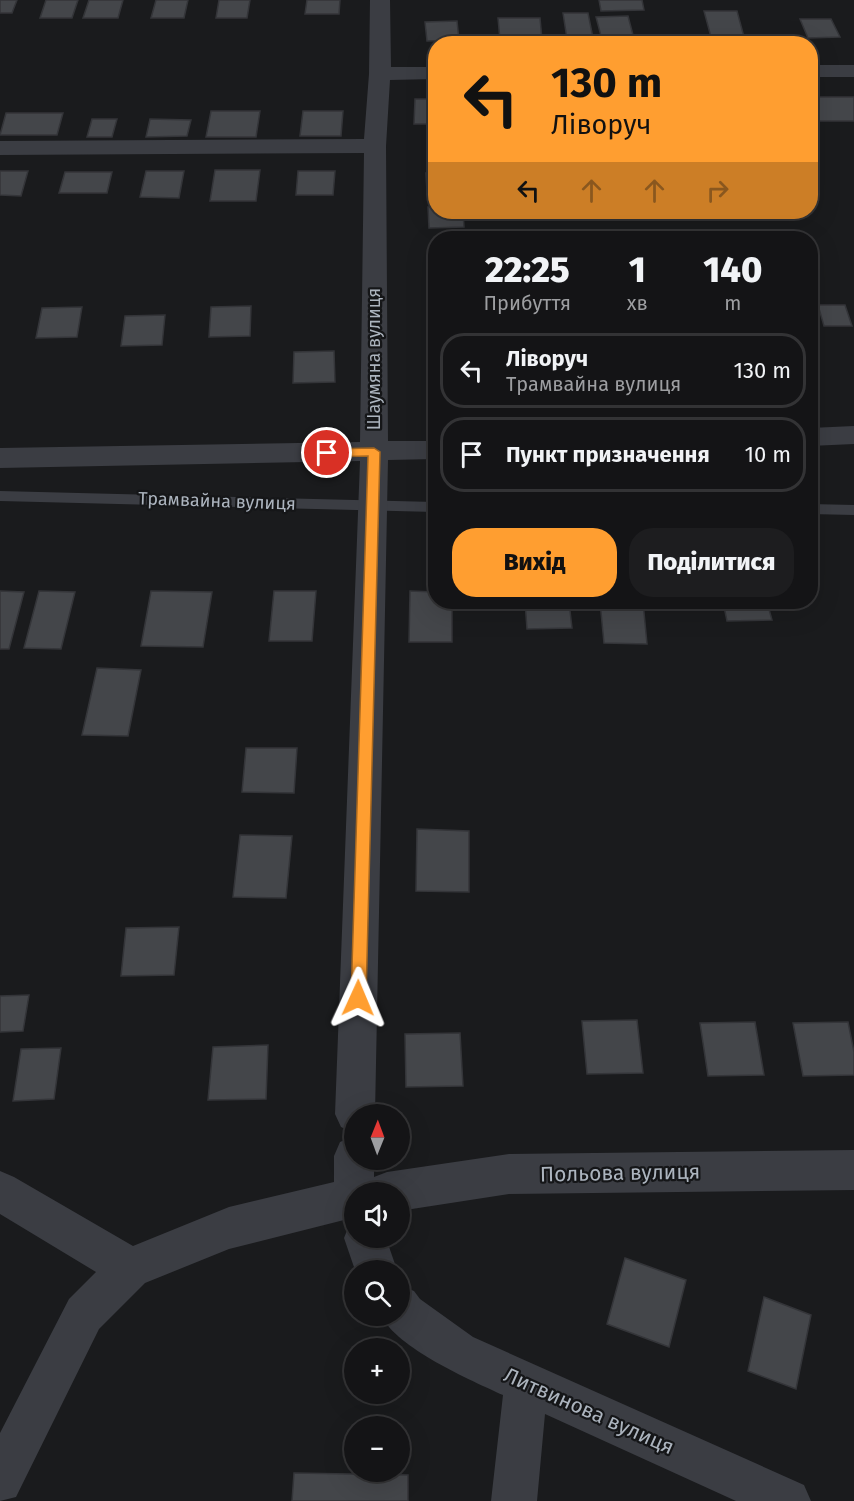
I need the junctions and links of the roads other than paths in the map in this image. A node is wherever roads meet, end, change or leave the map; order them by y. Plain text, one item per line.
1 (380, 0) edge
2 (854, 70) edge
3 (818, 71) edge
4 (428, 73) edge
5 (380, 74) junction
6 (375, 146) junction
7 (0, 148) edge
8 (854, 435) edge
9 (818, 437) edge
10 (428, 450) edge
11 (374, 452) junction
12 (0, 458) edge
13 (0, 496) edge
14 (372, 507) junction
15 (428, 507) edge
16 (818, 510) edge
17 (854, 510) edge
18 (355, 1104) edge
19 (854, 1170) edge
20 (410, 1189) edge
21 (0, 1191) edge
22 (344, 1201) edge
23 (130, 1268) junction
24 (410, 1318) edge
25 (526, 1383) junction
26 (0, 1481) edge
27 (514, 1501) edge
28 (788, 1501) edge

1 - 5 street, Шаумяна вулиця
2 - 3 street
4 - 5 street
5 - 6 street, Шаумяна вулиця
6 - 7 street
6 - 11 street, Шаумяна вулиця
8 - 9 street
10 - 11 street
11 - 12 street
11 - 14 street, Шаумяна вулиця
13 - 14 lane, Трамвайна вулиця
14 - 15 lane, Трамвайна вулиця
14 - 18 street, Шаумяна вулиця
16 - 17 lane
19 - 20 street, Польова вулиця
21 - 23 street
22 - 23 street
23 - 26 street
24 - 25 street, Литвинова вулиця
25 - 27 street
25 - 28 street, Литвинова вулиця

